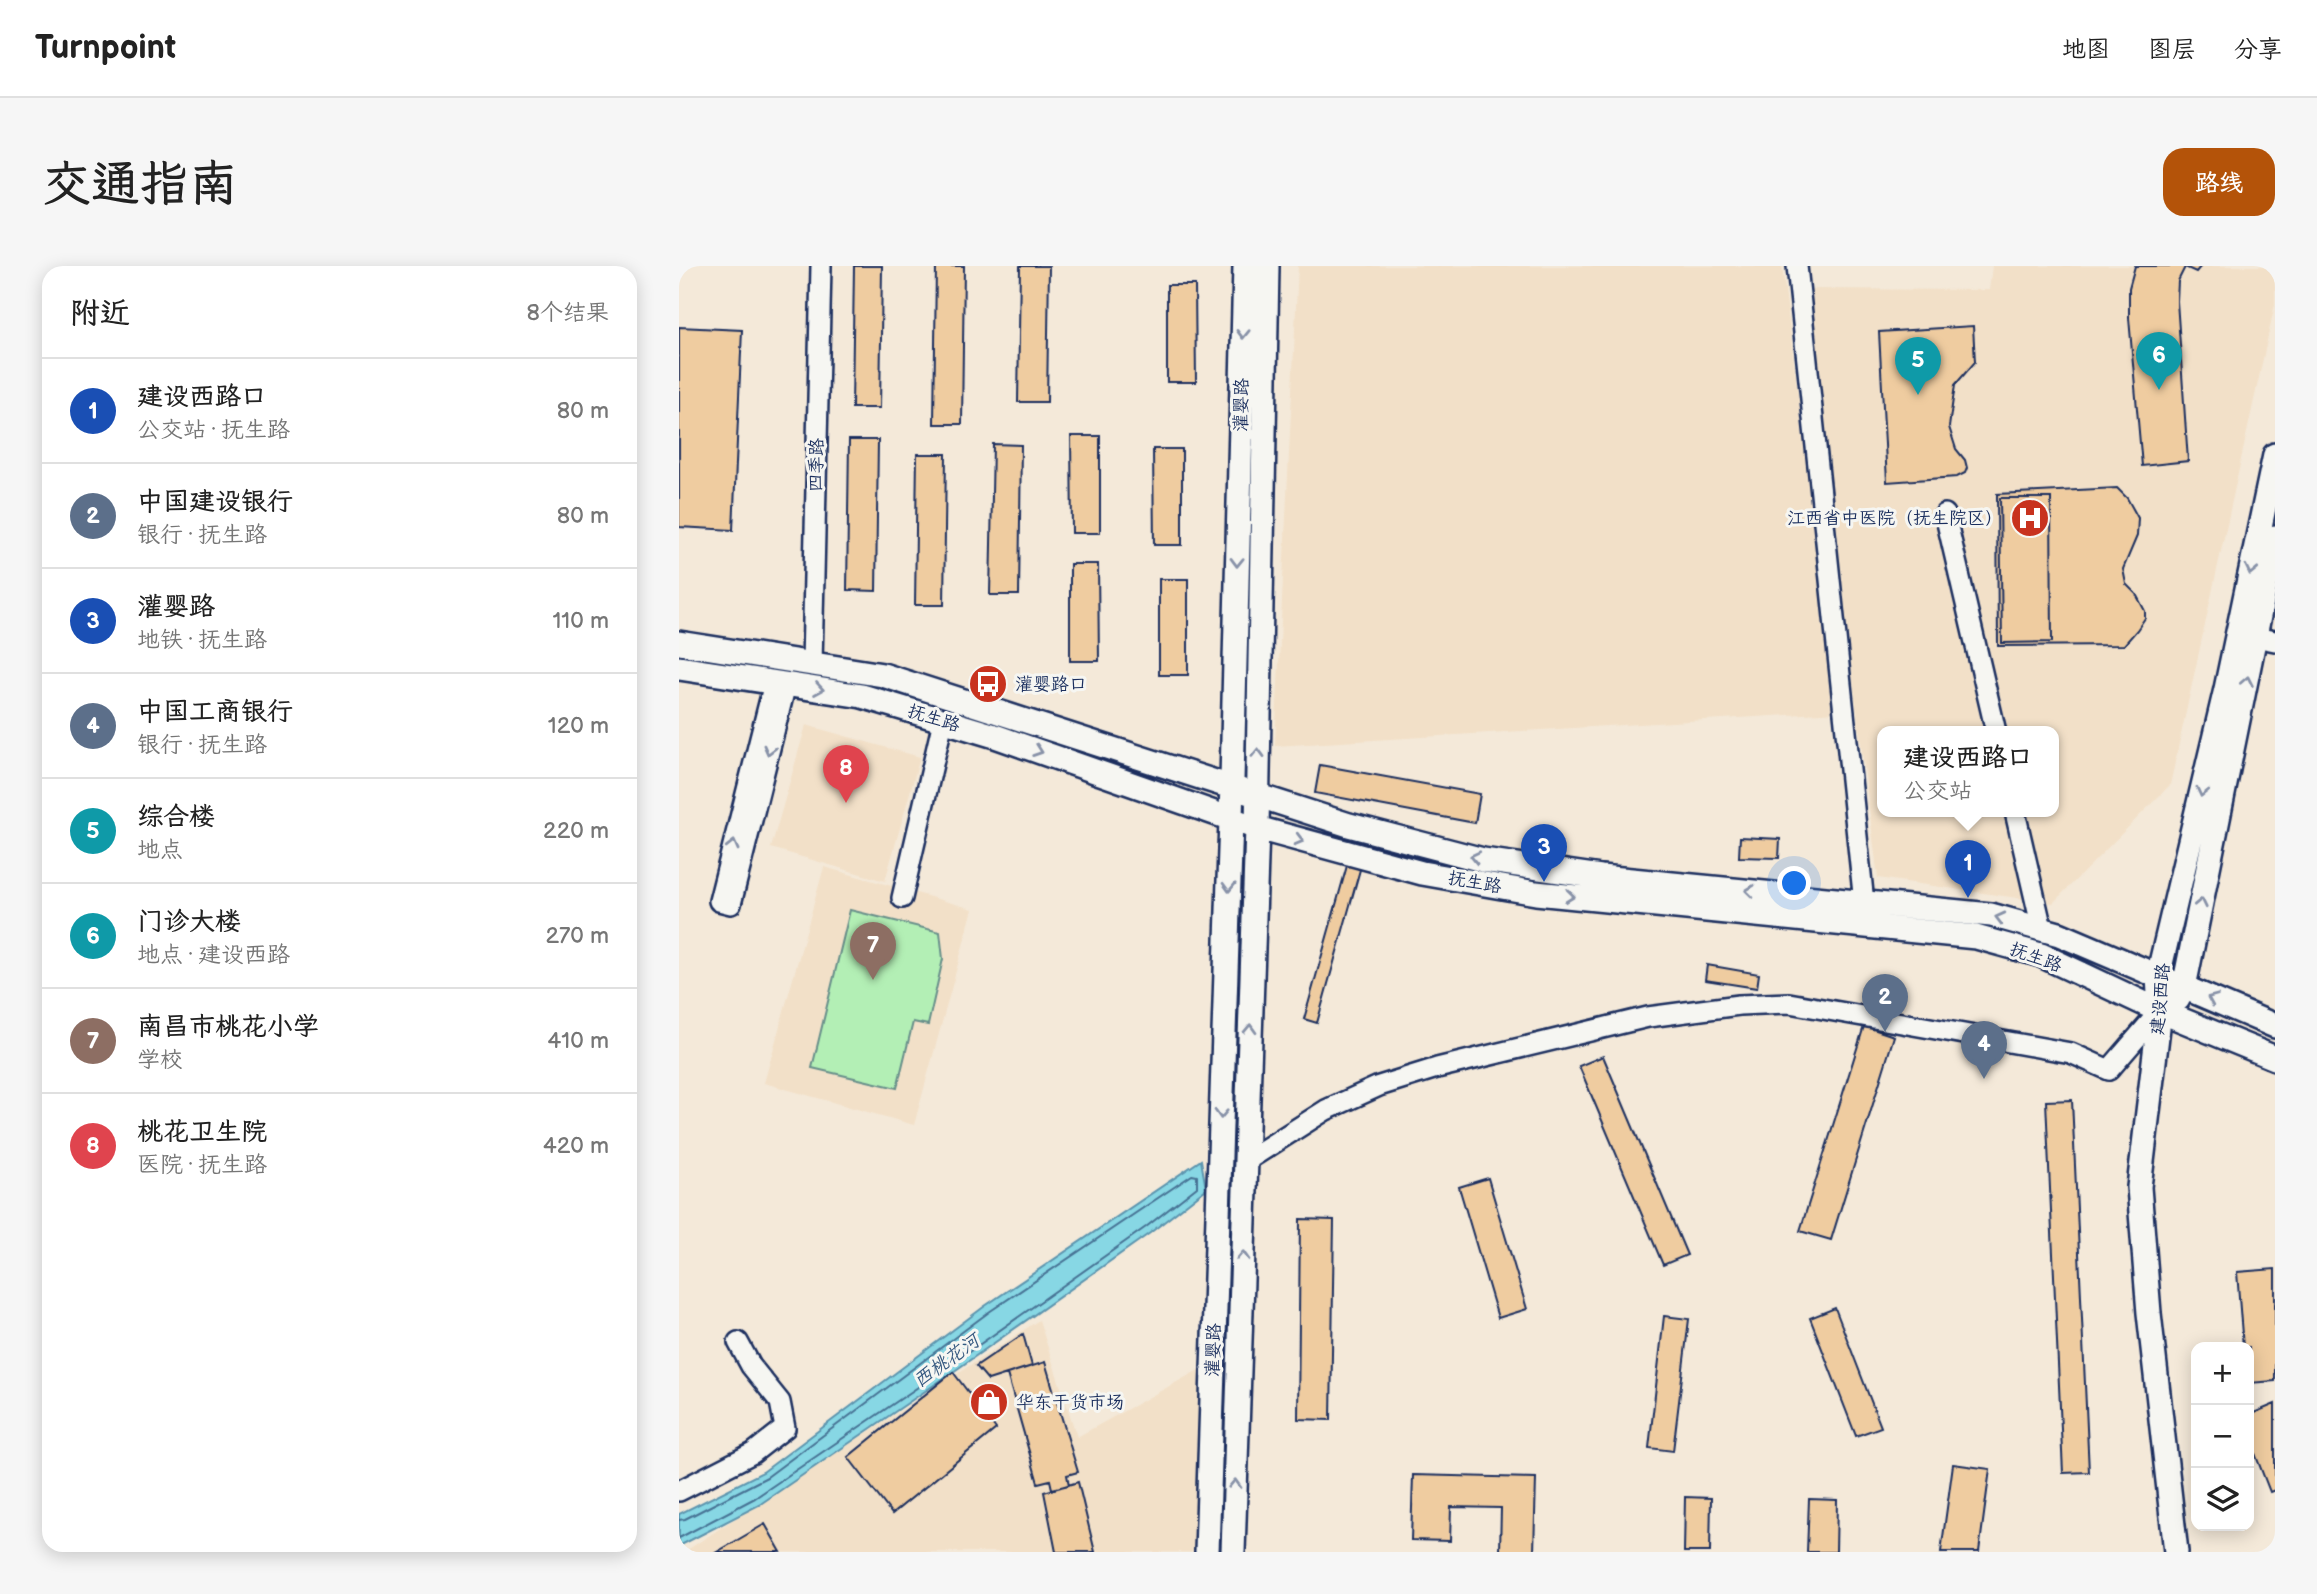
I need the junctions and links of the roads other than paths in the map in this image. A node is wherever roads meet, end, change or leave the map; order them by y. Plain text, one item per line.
1 (821, 266) edge
2 (1245, 266) edge
3 (1267, 266) edge
4 (1797, 266) edge
5 (2275, 455) edge
6 (1945, 514) dead end
7 (2275, 537) edge
8 (2265, 639) edge
9 (679, 643) edge
10 (812, 664) junction
11 (679, 668) edge
12 (780, 683) junction
13 (943, 720) junction
14 (1995, 726) edge
15 (1232, 788) junction
16 (1257, 796) junction
17 (2016, 817) edge
18 (1231, 819) junction
19 (1257, 828) junction
20 (902, 898) dead end
21 (1864, 903) junction
22 (2042, 929) junction
23 (2158, 976) junction
24 (2184, 987) junction
25 (2165, 1013) junction
26 (2275, 1026) edge
27 (2275, 1058) edge
28 (1246, 1161) junction
29 (738, 1342) dead end
30 (679, 1491) edge
31 (1206, 1552) edge
32 (1233, 1552) edge
33 (2176, 1552) edge
34 (2185, 1552) edge

1 - 10 street, 四季路
2 -> 15 main road, 灌婴路
16 -> 3 main road, 灌婴路
4 - 21 street
5 -> 23 main road, 建设西路
6 - 14 street
7 - 8 main road, 建设西路
24 -> 8 main road, 建设西路
9 - 10 main road, 抚生路
10 - 15 main road, 抚生路
11 - 12 main road, 抚生路
12 -> 12 street
12 -> 13 main road, 抚生路
13 -> 18 main road, 抚生路
13 - 20 street
15 - 16 main road, 抚生路
15 - 18 main road, 灌婴路
16 - 19 main road, 灌婴路
21 -> 16 main road, 抚生路
17 - 22 street
18 - 19 main road, 抚生路
18 -> 31 main road, 灌婴路
19 -> 25 main road, 抚生路
28 -> 19 main road, 灌婴路
22 -> 21 main road, 抚生路
22 - 23 main road, 抚生路
23 - 24 main road, 抚生路
23 - 25 main road, 建设西路
24 - 25 main road, 建设西路
26 -> 24 main road, 抚生路
25 - 27 main road, 抚生路
25 - 28 street
25 - 33 main road, 建设西路
25 - 34 main road, 建设西路
32 -> 28 main road, 灌婴路
29 - 30 street

